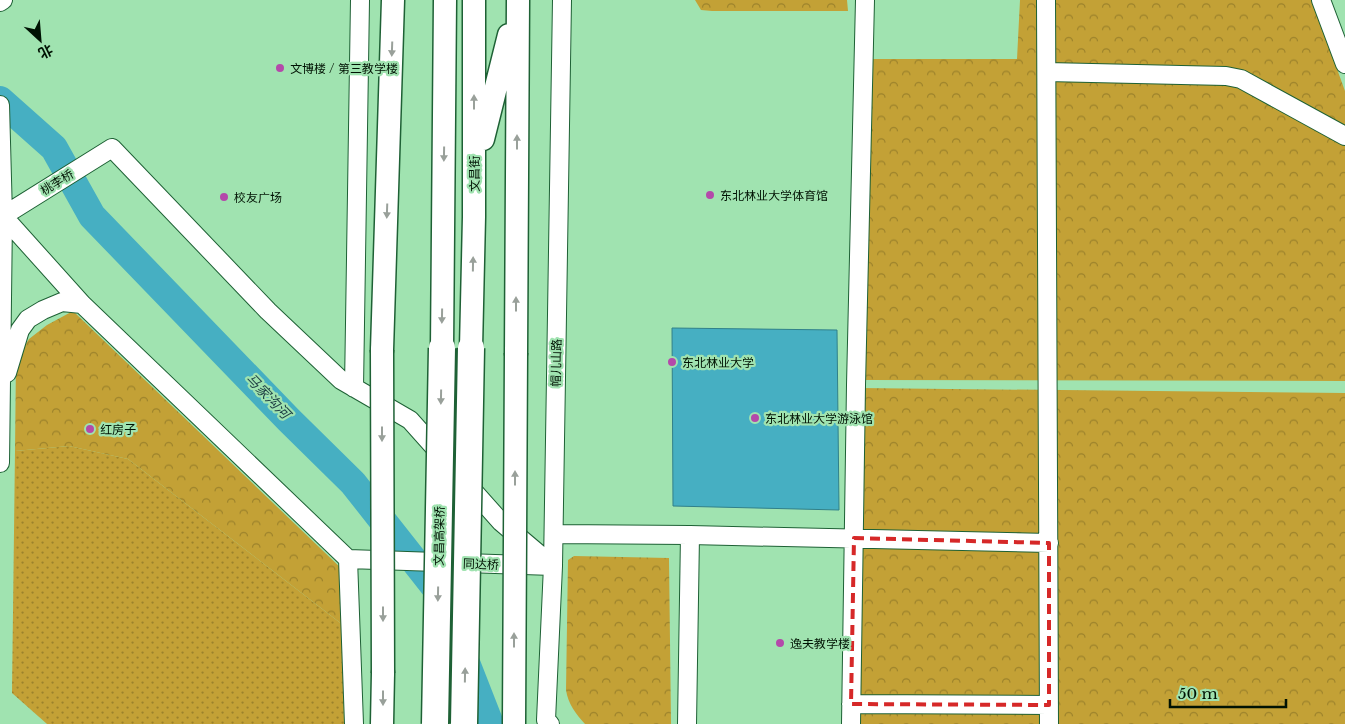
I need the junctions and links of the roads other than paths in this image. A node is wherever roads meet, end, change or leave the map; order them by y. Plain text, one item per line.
1 (3, 0) edge
2 (360, 0) edge
3 (393, 0) edge
4 (445, 0) edge
5 (474, 0) edge
6 (562, 0) edge
7 (865, 0) edge
8 (1046, 0) edge
9 (1321, 0) edge
10 (518, 1) edge
11 (0, 2) edge
12 (1345, 64) edge
13 (1047, 72) junction
14 (0, 105) edge
15 (1345, 136) edge
16 (474, 217) junction
17 (2, 226) edge
18 (82, 304) junction
19 (442, 348) joint
20 (471, 348) joint
21 (354, 388) junction
22 (0, 392) edge
23 (0, 463) edge
24 (554, 534) junction
25 (690, 535) junction
26 (854, 538) junction
27 (1049, 542) junction
28 (348, 559) junction
29 (554, 566) junction
30 (851, 704) junction
31 (1049, 705) junction
32 (354, 724) edge
33 (382, 724) edge
34 (435, 724) edge
35 (464, 724) edge
36 (514, 724) edge
37 (550, 724) edge
38 (687, 724) edge
39 (850, 724) edge
40 (1050, 724) edge

1 - 11 street
2 - 21 street
3 -> 33 main road, bridge
4 -> 19 main road
16 -> 5 main road, 文昌街
6 - 24 street, 帽儿山路
7 - 26 street
8 - 13 street
9 - 12 street
10 - 16 main road
36 -> 10 main road, bridge
13 - 15 street
13 - 27 street
14 - 17 street
20 -> 16 main road, 文昌街
17 - 18 street
17 - 21 street, 桃李桥
17 - 22 street
18 - 22 street
18 - 28 street
19 -> 34 highway, 文昌高架桥, bridge
35 -> 20 highway, bridge
21 - 29 street
22 - 23 street
24 - 25 street
24 - 29 street, 帽儿山路
25 - 26 street
25 - 38 street
26 - 27 street
26 - 30 street
27 - 31 street
28 - 29 street, 同达桥, bridge
28 - 32 street
29 - 37 street, 帽儿山路
30 - 31 street
30 - 39 street
31 - 40 street

